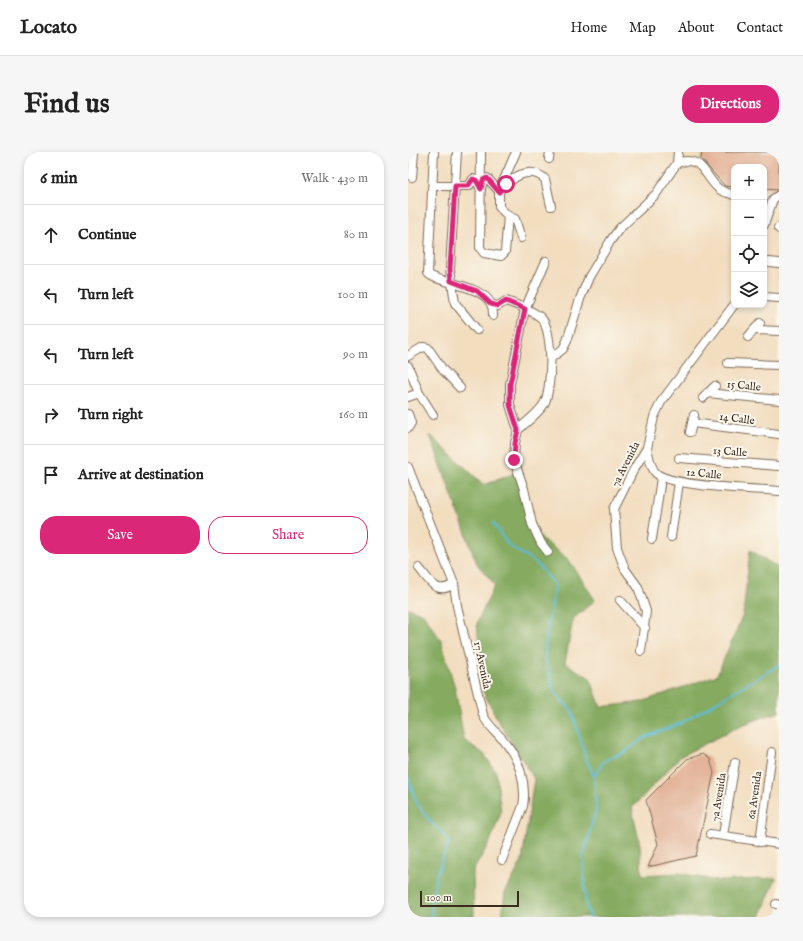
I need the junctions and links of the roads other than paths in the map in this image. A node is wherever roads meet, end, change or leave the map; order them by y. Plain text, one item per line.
1 (414, 152) edge
2 (434, 152) edge
3 (457, 152) edge
4 (481, 152) edge
5 (516, 152) edge
6 (678, 152) edge
7 (677, 163) junction
8 (412, 177) dead end
9 (433, 186) junction
10 (455, 186) junction
11 (481, 189) junction
12 (499, 192) junction
13 (731, 195) edge
14 (777, 196) edge
15 (551, 206) dead end
16 (508, 216) junction
17 (767, 217) edge
18 (521, 238) dead end
19 (546, 261) dead end
20 (769, 262) dead end
21 (779, 262) edge
22 (451, 281) junction
23 (767, 297) edge
24 (779, 298) edge
25 (491, 304) junction
26 (732, 308) edge
27 (525, 309) junction
28 (493, 316) dead end
29 (760, 323) dead end
30 (477, 330) dead end
31 (754, 330) junction
32 (779, 331) edge
33 (748, 338) dead end
34 (408, 356) edge
35 (551, 358) junction
36 (779, 365) edge
37 (408, 366) edge
38 (725, 371) dead end
39 (715, 386) dead end
40 (460, 388) dead end
41 (419, 393) junction
42 (408, 397) edge
43 (779, 400) edge
44 (408, 414) edge
45 (433, 415) dead end
46 (692, 424) dead end
47 (408, 428) edge
48 (518, 430) junction
49 (779, 434) edge
50 (647, 448) junction
51 (679, 458) dead end
52 (779, 466) edge
53 (408, 467) edge
54 (661, 478) junction
55 (679, 482) junction
56 (779, 491) edge
57 (671, 538) dead end
58 (652, 539) dead end
59 (548, 552) dead end
60 (419, 568) dead end
61 (454, 584) junction
62 (620, 600) dead end
63 (645, 628) junction
64 (641, 651) dead end
65 (772, 752) dead end
66 (735, 762) dead end
67 (710, 834) dead end
68 (723, 835) junction
69 (760, 842) junction
70 (779, 844) edge
71 (502, 860) dead end

1 - 8 street
2 - 9 street
3 - 10 street
4 - 11 street
5 - 12 street
6 - 7 street
7 - 13 street
7 - 35 street
9 - 10 street
9 - 22 street
10 - 11 street
10 - 22 street
11 - 12 street
11 - 16 street
12 - 15 street
12 - 16 street
14 - 17 street
16 - 18 street
19 - 27 street
20 - 21 street
22 - 25 street
22 - 30 street
23 - 24 street
25 - 27 street
25 - 28 street
26 - 50 street, 7a Avenida
27 - 35 street
27 - 48 street
29 - 31 street
31 - 32 street
31 - 33 street
34 - 40 street
35 - 48 street
36 - 38 street
37 - 41 street
39 - 43 street, 15 Calle
41 - 42 street
41 - 45 street
44 - 47 street
46 - 49 street, 14 Calle
48 - 59 street
50 - 54 street
50 - 63 street, 7a Avenida
51 - 52 street, 13 Calle
53 - 61 street, 17 Avenida
54 - 55 street, 12 Calle
54 - 58 street
55 - 56 street, 12 Calle
55 - 57 street
60 - 61 street
61 - 71 street, 17 Avenida
62 - 63 street
63 - 64 street, 7a Avenida
65 - 69 street, 6a Avenida
66 - 68 street, 7a Avenida
67 - 68 street
68 - 69 street
69 - 70 street

